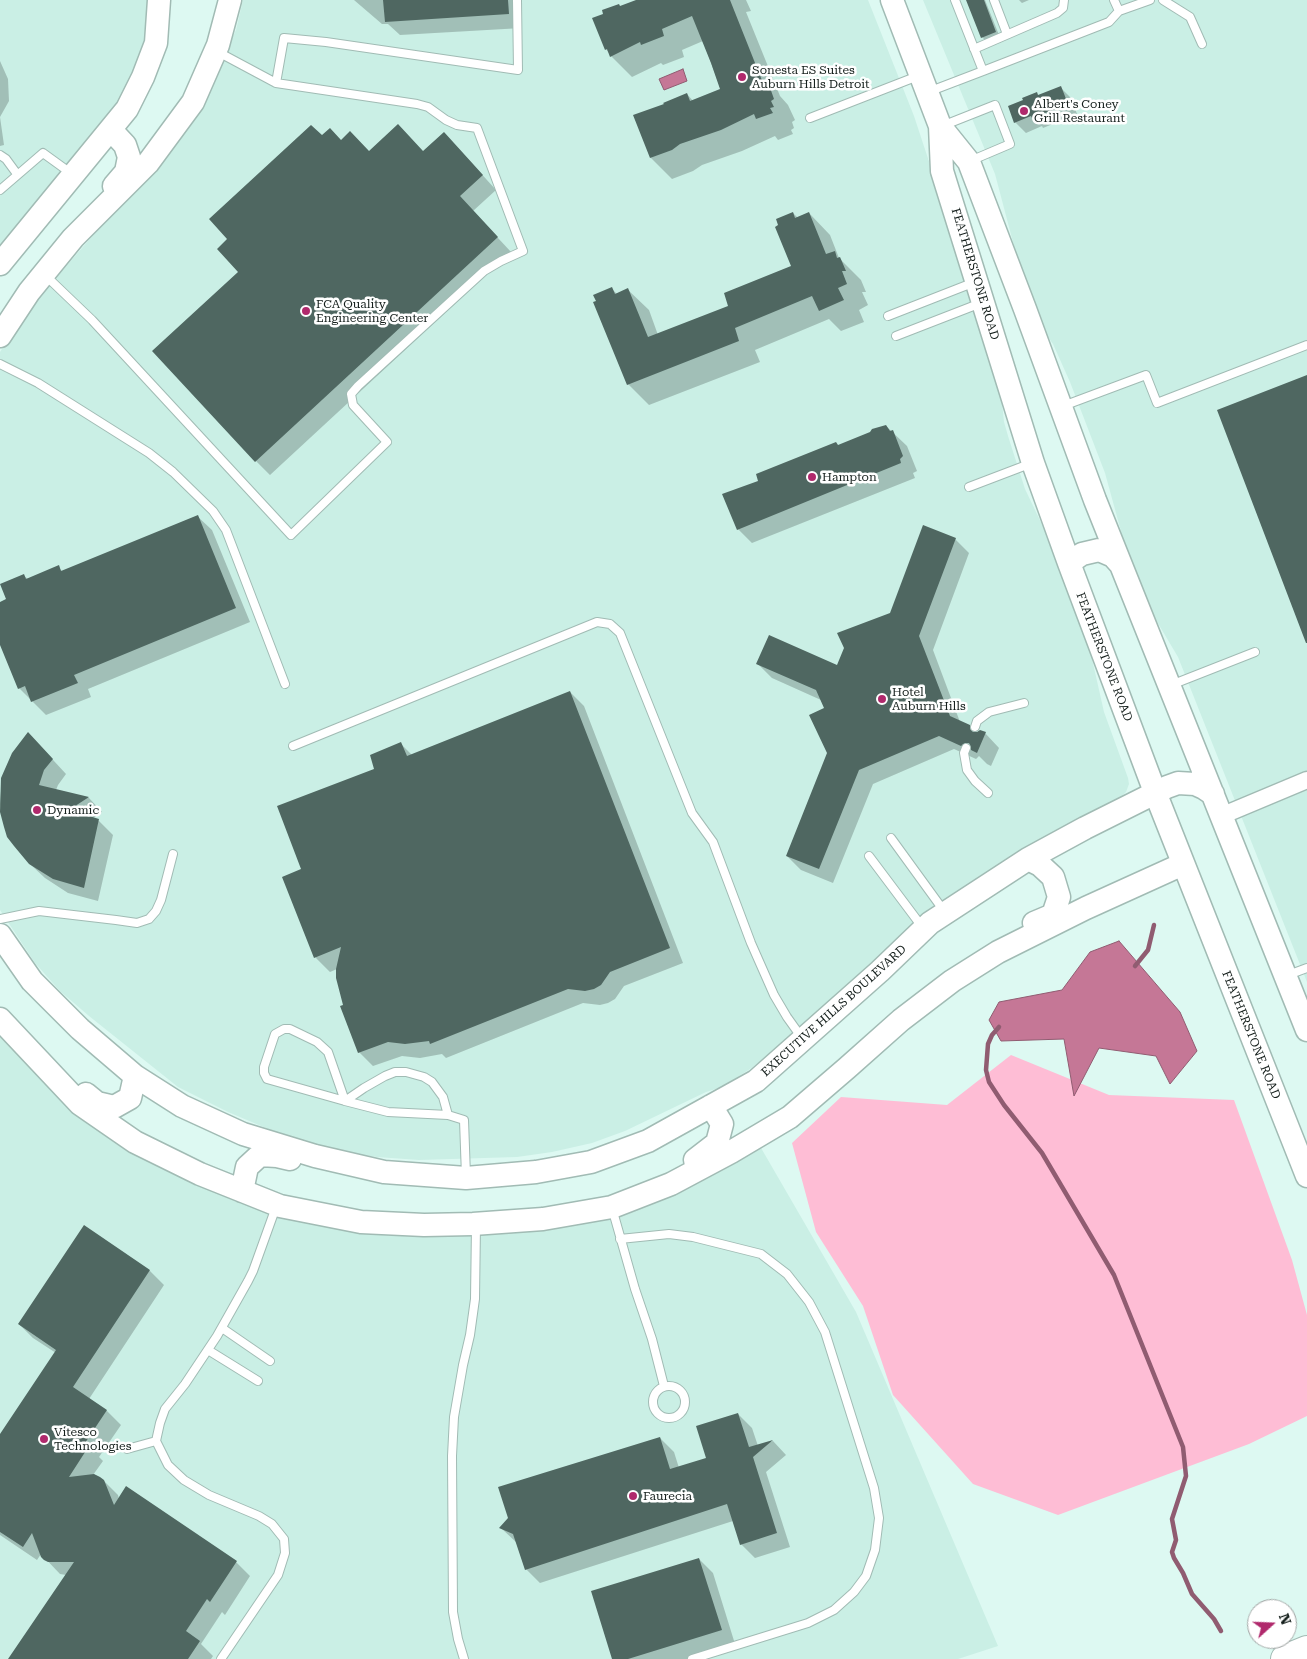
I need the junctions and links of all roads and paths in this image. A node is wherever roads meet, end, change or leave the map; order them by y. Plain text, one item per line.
1 (159, 0) edge
2 (230, 0) edge
3 (518, 0) edge
4 (892, 0) edge
5 (955, 0) edge
6 (994, 0) edge
7 (1064, 0) edge
8 (1114, 0) edge
9 (1150, 0) edge
10 (1163, 0) edge
11 (1119, 11) junction
12 (1007, 34) junction
13 (1202, 44) dead end
14 (974, 49) junction
15 (215, 51) junction
16 (983, 71) junction
17 (276, 83) junction
18 (924, 84) junction
19 (810, 118) dead end
20 (940, 126) junction
21 (111, 130) junction
22 (0, 155) edge
23 (969, 162) junction
24 (17, 174) junction
25 (73, 175) junction
26 (0, 190) edge
27 (73, 238) junction
28 (0, 264) edge
29 (44, 274) junction
30 (977, 281) junction
31 (984, 302) junction
32 (888, 316) dead end
33 (0, 336) edge
34 (896, 336) dead end
35 (1307, 345) edge
36 (0, 364) edge
37 (1061, 407) junction
38 (1033, 462) junction
39 (969, 487) dead end
40 (1069, 563) junction
41 (1121, 565) junction
42 (1255, 652) dead end
43 (285, 684) dead end
44 (1169, 685) junction
45 (1024, 703) dead end
46 (975, 727) dead end
47 (293, 746) dead end
48 (966, 748) dead end
49 (1307, 780) edge
50 (1155, 792) junction
51 (988, 793) dead end
52 (1213, 794) junction
53 (1221, 816) junction
54 (890, 838) dead end
55 (173, 854) dead end
56 (869, 856) dead end
57 (1028, 859) junction
58 (1183, 864) junction
59 (945, 913) junction
60 (0, 919) edge
61 (924, 929) junction
62 (0, 936) edge
63 (1307, 968) edge
64 (1286, 976) junction
65 (952, 980) junction
66 (0, 1019) edge
67 (1307, 1030) edge
68 (804, 1040) junction
69 (31, 1053) junction
70 (135, 1076) junction
71 (345, 1102) junction
72 (711, 1106) junction
73 (448, 1115) junction
74 (384, 1172) junction
75 (1307, 1176) edge
76 (466, 1178) junction
77 (242, 1191) junction
78 (277, 1205) junction
79 (612, 1207) junction
80 (476, 1224) junction
81 (620, 1238) junction
82 (222, 1328) junction
83 (208, 1350) junction
84 (270, 1362) dead end
85 (258, 1381) dead end
86 (664, 1386) junction
87 (156, 1441) junction
88 (127, 1448) dead end
89 (221, 1659) edge
90 (464, 1659) edge
91 (692, 1659) edge

1 - 21 street
2 - 15 street
3 - 17 lane
4 - 18 street, FEATHERSTONE ROAD
5 - 14 lane
6 - 12 lane
7 - 12 lane
8 - 11 lane
9 - 11 lane
10 - 13 lane
11 - 16 lane
12 - 14 lane
14 - 16 lane
15 - 17 lane
15 - 27 street
16 - 18 lane
17 - 29 lane
18 - 19 lane
18 - 20 street, FEATHERSTONE ROAD
20 - 23 street, FEATHERSTONE ROAD
20 - 23 lane
20 - 30 street, FEATHERSTONE ROAD
21 - 25 street
21 - 27 street
22 - 24 lane
23 - 37 street, FEATHERSTONE ROAD
24 - 25 lane
24 - 26 lane
25 - 28 street
27 - 29 street
29 - 33 street
30 - 31 street, FEATHERSTONE ROAD
30 - 32 lane
31 - 34 lane
31 - 38 street, FEATHERSTONE ROAD
35 - 37 lane
36 - 43 lane
37 - 41 street, FEATHERSTONE ROAD
38 - 39 lane
38 - 40 street, FEATHERSTONE ROAD
40 - 41 street
40 - 50 street, FEATHERSTONE ROAD
41 - 44 street, FEATHERSTONE ROAD
42 - 44 lane
44 - 52 street, FEATHERSTONE ROAD
45 - 46 lane
47 - 68 lane
48 - 51 lane
49 - 53 street
50 - 52 street, EXECUTIVE HILLS BOULEVARD
50 - 57 street, EXECUTIVE HILLS BOULEVARD
50 - 58 street, FEATHERSTONE ROAD
52 - 53 street, FEATHERSTONE ROAD
53 - 64 street, FEATHERSTONE ROAD
54 - 59 lane
55 - 60 lane
56 - 61 lane
57 - 59 street, EXECUTIVE HILLS BOULEVARD
57 - 65 street
58 - 65 street
58 - 75 street, FEATHERSTONE ROAD
59 - 61 street, EXECUTIVE HILLS BOULEVARD
61 - 68 street, EXECUTIVE HILLS BOULEVARD
62 - 70 street, EXECUTIVE HILLS BOULEVARD
63 - 64 lane
64 - 67 street, FEATHERSTONE ROAD
65 - 79 street
66 - 69 street
68 - 72 street, EXECUTIVE HILLS BOULEVARD
69 - 70 street
69 - 77 street
70 - 74 street, EXECUTIVE HILLS BOULEVARD
71 - 71 lane
71 - 73 lane
71 - 73 lane
72 - 76 street, EXECUTIVE HILLS BOULEVARD
72 - 79 street
73 - 76 lane
74 - 76 street, EXECUTIVE HILLS BOULEVARD
74 - 77 street
77 - 78 street
78 - 80 street
78 - 82 lane
79 - 80 street
79 - 81 lane
80 - 90 lane
81 - 86 lane
81 - 91 lane
82 - 83 lane
82 - 84 lane
83 - 85 lane
83 - 87 lane
86 - 86 lane
87 - 88 lane
87 - 89 lane

